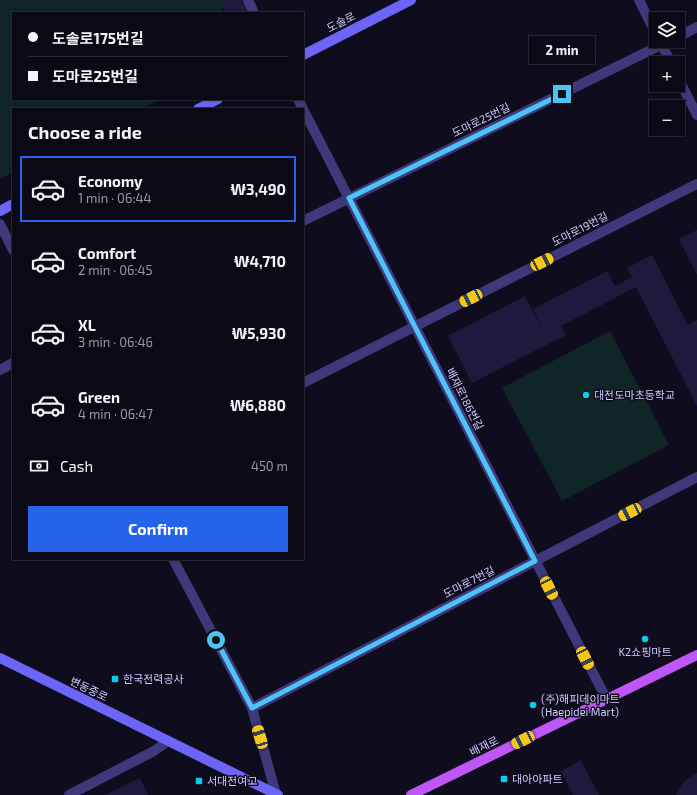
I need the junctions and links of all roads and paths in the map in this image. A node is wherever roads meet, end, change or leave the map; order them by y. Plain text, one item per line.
1 (248, 0) edge
2 (411, 0) edge
3 (639, 0) edge
4 (254, 12) edge
5 (649, 20) edge
6 (697, 27) edge
7 (685, 33) edge
8 (651, 48) edge
9 (304, 54) edge
10 (685, 92) edge
11 (216, 100) edge
12 (200, 108) edge
13 (304, 111) edge
14 (697, 115) edge
15 (697, 184) edge
16 (349, 198) junction
17 (12, 204) edge
18 (0, 210) edge
19 (304, 220) edge
20 (0, 224) edge
21 (12, 248) edge
22 (415, 327) junction
23 (12, 364) edge
24 (0, 370) edge
25 (304, 382) edge
26 (697, 477) edge
27 (174, 560) edge
28 (535, 561) junction
29 (697, 655) edge
30 (0, 658) edge
31 (606, 700) junction
32 (252, 708) junction
33 (168, 741) junction
34 (69, 795) edge
35 (277, 795) edge
36 (411, 795) edge

1 - 4 street
2 - 9 street, 도솔로
3 - 5 street
6 - 7 street
8 - 16 street, 도마로25번길
10 - 14 street
11 - 12 street
13 - 16 street, 배재로186번길
15 - 22 street, 도마로19번길
16 - 19 street, 도마로25번길
16 - 22 street, 배재로186번길
17 - 18 street
20 - 21 street
22 - 25 street, 도마로19번길
22 - 28 street, 배재로186번길
23 - 24 street
26 - 28 street, 도마로7번길
27 - 32 street
28 - 31 street, 배재로186번길
28 - 32 street, 도마로7번길
29 - 31 main road, 배재로
30 - 33 street, 변동중로
31 - 36 main road, 배재로
32 - 35 street
33 - 34 street
33 - 35 street, 변동중로

